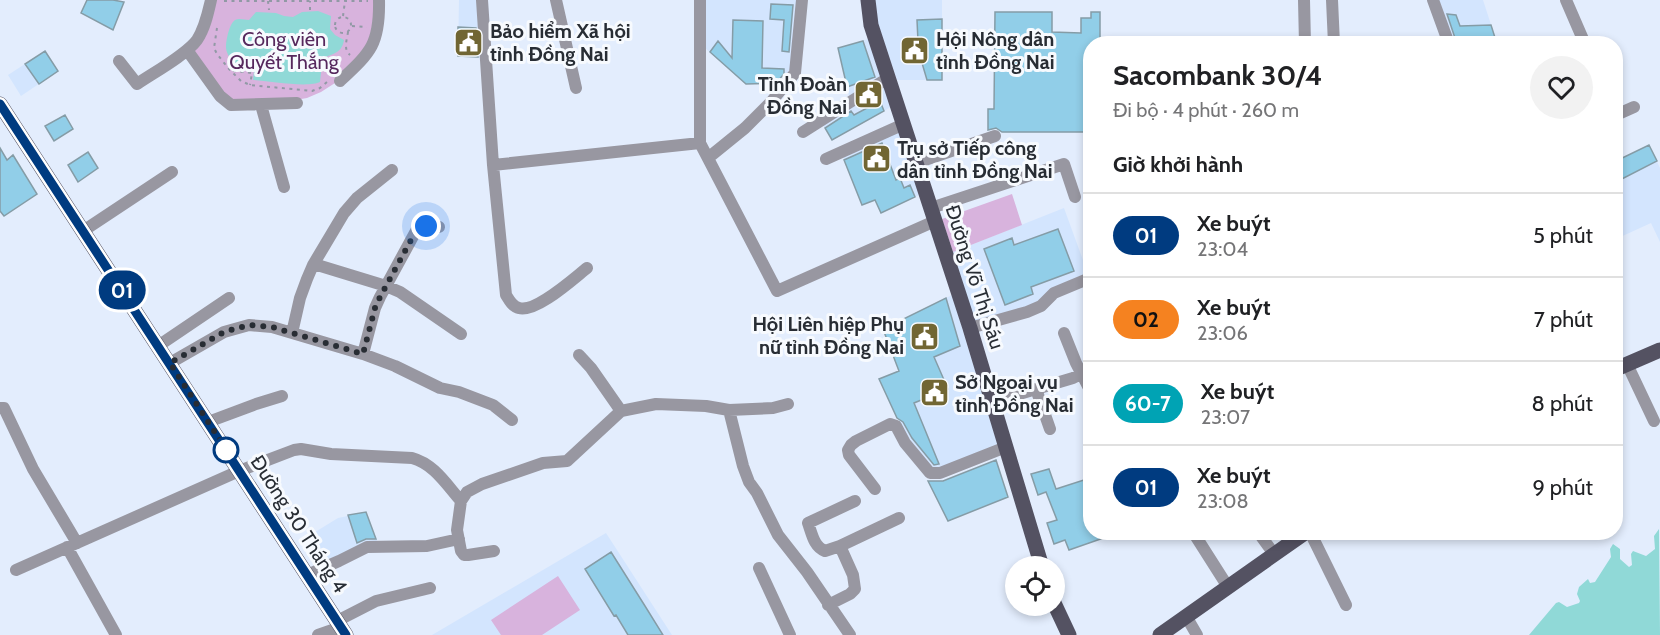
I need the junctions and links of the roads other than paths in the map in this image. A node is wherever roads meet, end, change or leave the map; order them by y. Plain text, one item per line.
1 (211, 0) edge
2 (379, 0) edge
3 (482, 0) edge
4 (556, 0) edge
5 (700, 0) edge
6 (802, 0) edge
7 (868, 0) edge
8 (1304, 0) edge
9 (1332, 0) edge
10 (1433, 0) edge
11 (1566, 0) edge
12 (1305, 36) edge
13 (1334, 36) edge
14 (1446, 36) edge
15 (1582, 36) edge
16 (187, 50) junction
17 (119, 61) dead end
18 (888, 78) junction
19 (335, 80) road end
20 (576, 87) dead end
21 (297, 103) dead end
22 (0, 104) edge
23 (261, 105) junction
24 (1634, 107) dead end
25 (1623, 112) edge
26 (904, 124) junction
27 (803, 132) dead end
28 (995, 136) dead end
29 (700, 143) junction
30 (708, 158) junction
31 (826, 159) dead end
32 (916, 163) junction
33 (493, 165) junction
34 (392, 170) dead end
35 (172, 172) dead end
36 (284, 187) dead end
37 (1075, 197) dead end
38 (933, 214) junction
39 (439, 227) dead end
40 (83, 231) junction
41 (314, 264) junction
42 (587, 268) dead end
43 (1083, 281) edge
44 (386, 285) junction
45 (229, 298) dead end
46 (970, 328) junction
47 (292, 333) junction
48 (1064, 333) dead end
49 (461, 334) dead end
50 (158, 346) junction
51 (1660, 350) edge
52 (363, 354) junction
53 (579, 355) dead end
54 (170, 363) junction
55 (1623, 366) edge
56 (1083, 367) edge
57 (1623, 370) edge
58 (1083, 373) edge
59 (1036, 389) junction
60 (282, 396) dead end
61 (992, 402) junction
62 (788, 404) dead end
63 (0, 408) edge
64 (729, 410) junction
65 (621, 411) junction
66 (512, 420) dead end
67 (1654, 421) dead end
68 (208, 422) junction
69 (1050, 429) dead end
70 (1006, 447) junction
71 (239, 471) junction
72 (875, 489) dead end
73 (461, 501) junction
74 (855, 501) dead end
75 (899, 518) dead end
76 (459, 539) junction
77 (1198, 540) edge
78 (1264, 540) edge
79 (1296, 540) edge
80 (1312, 540) edge
81 (72, 545) junction
82 (840, 546) junction
83 (494, 551) dead end
84 (1274, 554) junction
85 (1039, 556) edge
86 (759, 568) dead end
87 (15, 570) dead end
88 (307, 575) junction
89 (1228, 587) junction
90 (430, 588) dead end
91 (828, 604) junction
92 (1346, 605) dead end
93 (1060, 616) edge
94 (1186, 616) junction
95 (341, 628) edge
96 (112, 634) edge
97 (318, 635) edge
98 (790, 635) edge
99 (850, 635) edge
100 (1069, 635) edge
101 (1160, 635) edge
102 (1197, 635) edge

1 - 16 street
2 - 19 street
3 - 33 street
4 - 20 street
5 - 29 street
6 - 30 street
7 - 18 main road, Đường Võ Thị Sáu
8 - 12 street
9 - 13 street
10 - 14 street
11 - 15 street
16 - 17 street
16 - 23 street
18 - 26 main road, Đường Võ Thị Sáu
18 - 27 street
21 - 23 street
22 - 40 main road, Đường 30 Tháng 4
23 - 36 street
24 - 25 street
26 - 31 street
26 - 32 main road, Đường Võ Thị Sáu
28 - 32 street
29 - 30 street
29 - 33 street
30 - 38 street
32 - 38 main road, Đường Võ Thị Sáu
33 - 42 street
34 - 41 street
35 - 40 street
37 - 38 street
38 - 46 main road, Đường Võ Thị Sáu
39 - 44 street
40 - 50 main road, Đường 30 Tháng 4
41 - 44 street
41 - 47 street
43 - 46 street
44 - 49 street
44 - 52 street
45 - 50 street
46 - 61 main road, Đường Võ Thị Sáu
47 - 52 street
47 - 54 street
48 - 56 street
50 - 54 main road, Đường 30 Tháng 4
51 - 55 main road
52 - 66 street
53 - 65 street
54 - 68 main road, Đường 30 Tháng 4
57 - 67 street
58 - 59 street
59 - 61 street
59 - 69 street
60 - 68 street
61 - 70 main road, Đường Võ Thị Sáu
62 - 64 street
63 - 81 street
64 - 65 street
64 - 91 street
65 - 73 street
68 - 71 main road, Đường 30 Tháng 4
70 - 72 street
70 - 85 main road, Đường Võ Thị Sáu
71 - 73 street
71 - 81 street
71 - 88 main road, Đường 30 Tháng 4
73 - 76 street
74 - 82 street
75 - 82 street
76 - 83 street
76 - 88 street
77 - 89 street
78 - 84 street
79 - 84 main road
80 - 92 street
81 - 87 street
81 - 96 street
82 - 91 street
84 - 89 main road
86 - 98 street
88 - 95 main road, Đường 30 Tháng 4
89 - 94 main road
90 - 95 street
91 - 99 street
93 - 100 main road
94 - 101 main road
94 - 102 street
95 - 97 street

